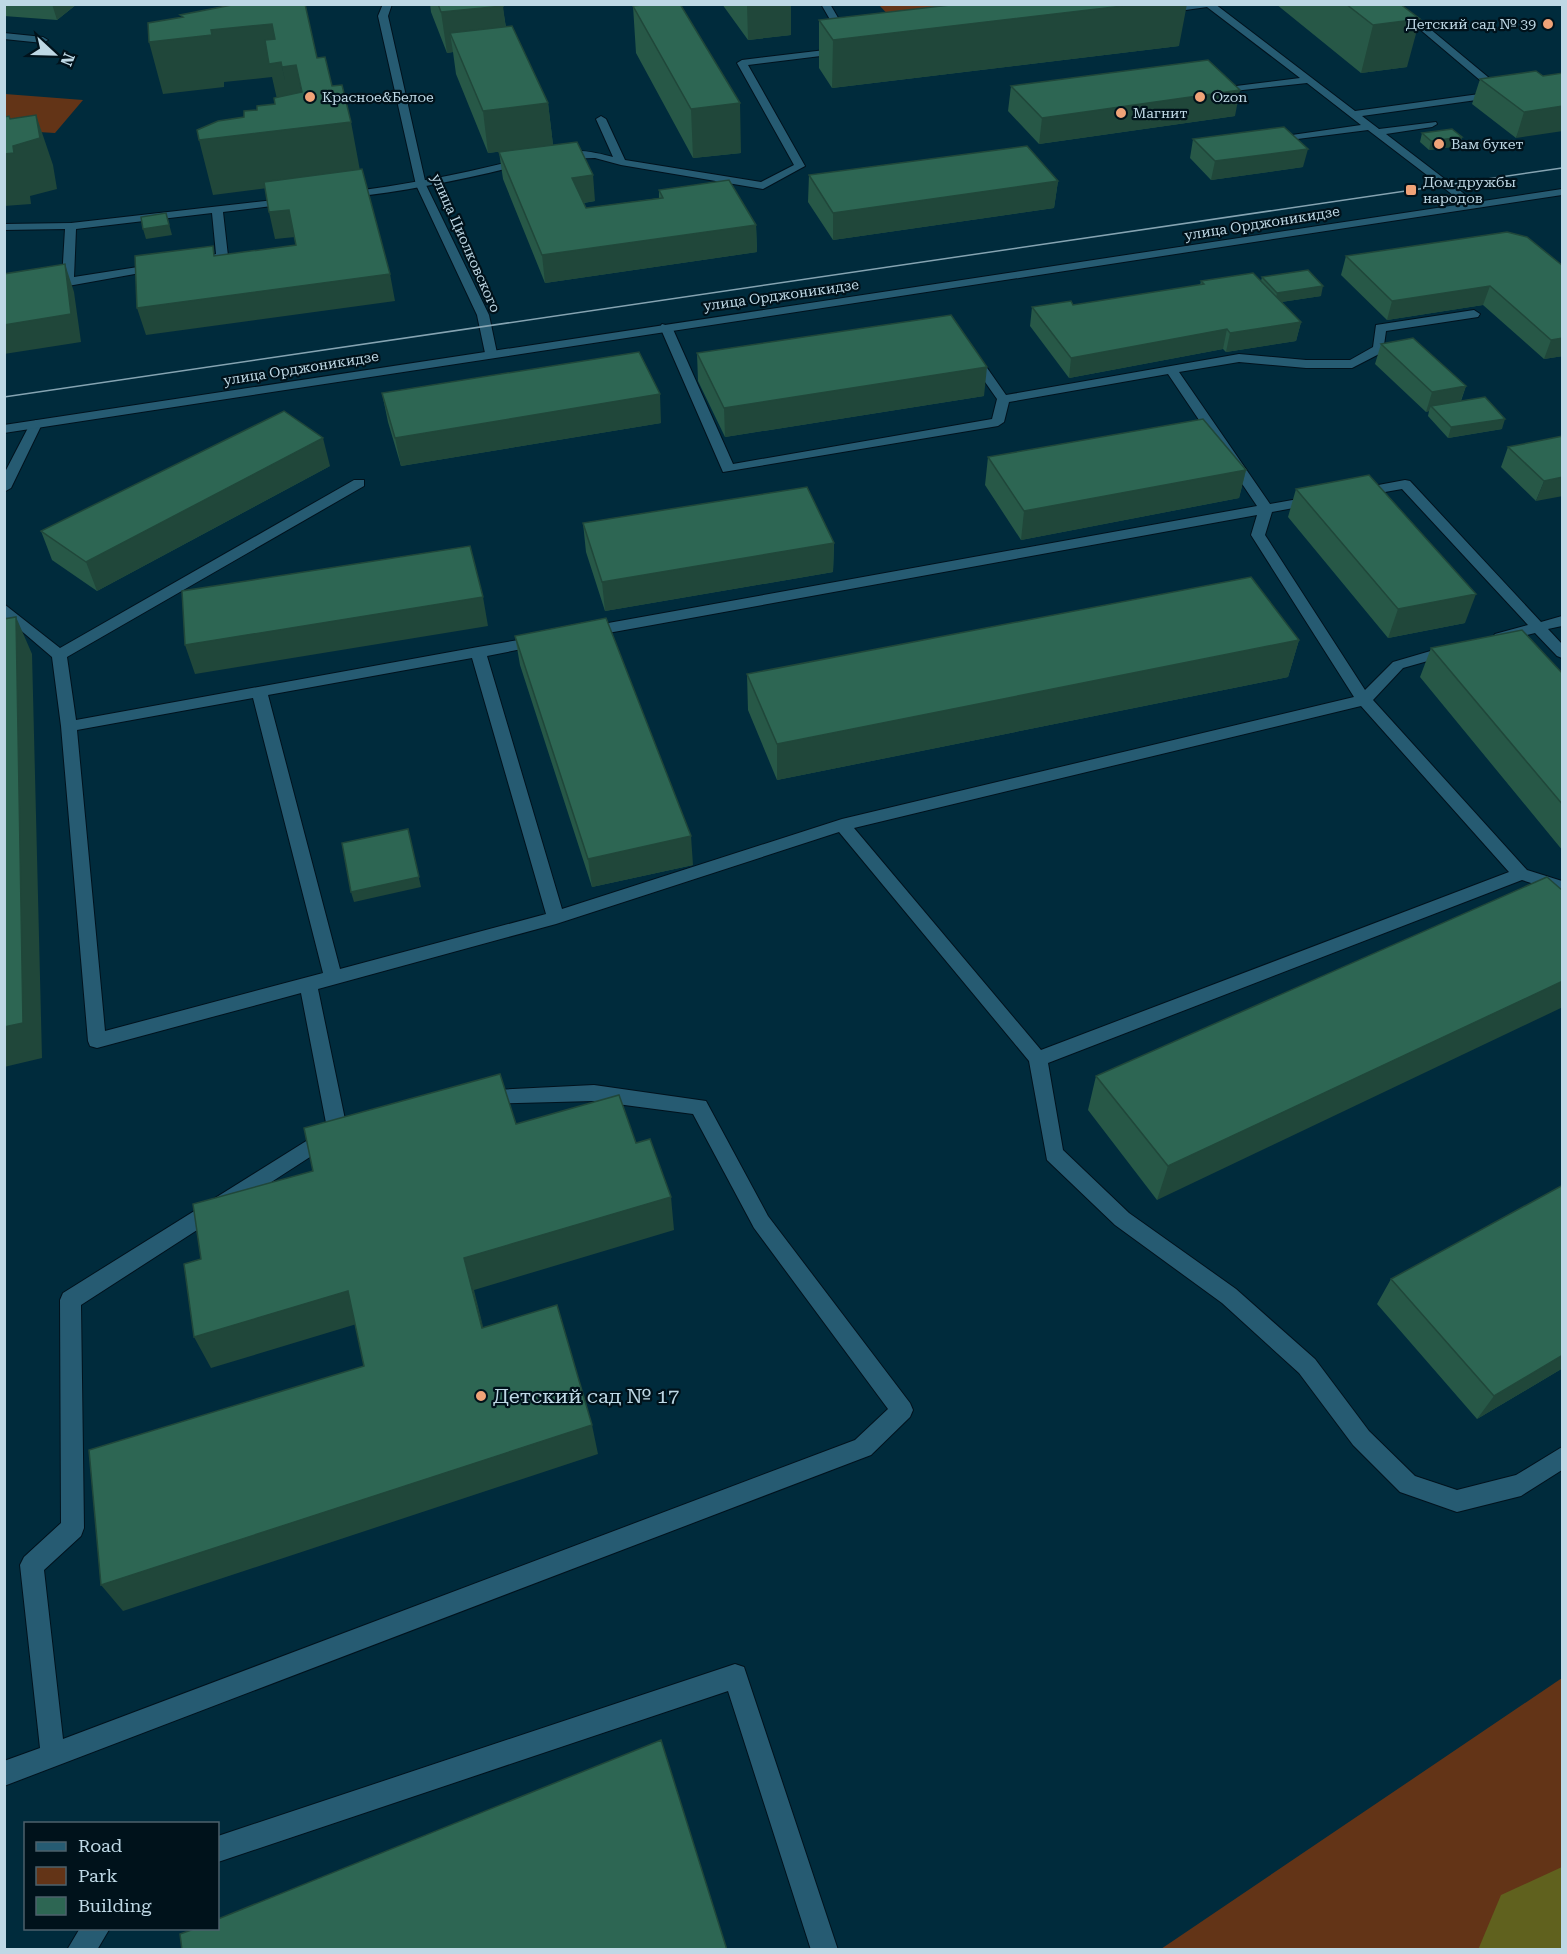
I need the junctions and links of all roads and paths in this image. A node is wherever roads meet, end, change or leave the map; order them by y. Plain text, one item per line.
1 (388, 4) edge
2 (825, 4) edge
3 (1208, 4) edge
4 (1394, 4) edge
5 (1151, 12) dead end
6 (4, 36) edge
7 (44, 40) dead end
8 (1310, 80) junction
9 (1220, 91) edge
10 (1354, 114) junction
11 (601, 119) dead end
12 (1432, 124) dead end
13 (1373, 129) junction
14 (1256, 143) edge
15 (621, 162) junction
16 (421, 184) junction
17 (1563, 192) edge
18 (329, 197) edge
19 (307, 200) edge
20 (1474, 206) junction
21 (217, 210) junction
22 (71, 226) junction
23 (4, 227) edge
24 (189, 261) edge
25 (167, 265) edge
26 (68, 282) junction
27 (46, 285) edge
28 (1474, 314) edge
29 (666, 327) junction
30 (965, 344) edge
31 (491, 353) junction
32 (1172, 371) junction
33 (1002, 399) junction
34 (36, 424) junction
35 (4, 429) edge
36 (359, 483) dead end
37 (4, 488) edge
38 (1347, 494) edge
39 (1324, 499) edge
40 (1266, 509) junction
41 (4, 608) edge
42 (1563, 621) edge
43 (1536, 627) junction
44 (478, 652) junction
45 (1563, 653) edge
46 (59, 654) junction
47 (259, 692) junction
48 (1364, 700) junction
49 (69, 726) junction
50 (842, 825) junction
51 (1521, 874) junction
52 (1563, 887) edge
53 (556, 918) junction
54 (333, 977) junction
55 (308, 984) junction
56 (1038, 1059) junction
57 (458, 1101) edge
58 (359, 1124) edge
59 (337, 1129) junction
60 (1563, 1458) edge
61 (53, 1757) junction
62 (4, 1774) edge
63 (219, 1849) edge
64 (96, 1930) edge
65 (80, 1950) edge
66 (825, 1950) edge

1 - 16 main road, улица Циолковского
2 - 15 main road
3 - 5 main road
3 - 8 main road
4 - 10 main road
6 - 7 main road
8 - 9 main road
8 - 10 main road
10 - 13 main road
11 - 15 main road
12 - 13 main road
13 - 14 main road
13 - 20 main road
15 - 16 main road
16 - 18 main road
16 - 31 main road, улица Циолковского
17 - 20 main road, улица Орджоникидзе
19 - 21 main road
20 - 29 main road, улица Орджоникидзе
21 - 22 main road
21 - 24 main road
22 - 23 main road
22 - 26 main road
25 - 26 main road
26 - 27 main road
28 - 32 main road
29 - 31 main road, улица Орджоникидзе
29 - 33 main road
30 - 33 main road
31 - 34 main road, улица Орджоникидзе
32 - 33 main road
32 - 40 main road
34 - 35 main road, улица Орджоникидзе
34 - 37 main road
36 - 46 main road
38 - 43 main road
39 - 40 main road
40 - 44 main road
40 - 48 main road
41 - 46 main road
42 - 43 main road
43 - 45 main road
43 - 48 main road
44 - 47 main road
44 - 53 main road
46 - 49 main road
47 - 49 main road
47 - 54 main road
48 - 50 main road
48 - 51 main road
49 - 55 main road
50 - 53 main road
50 - 56 main road
51 - 52 main road
51 - 56 main road
53 - 54 main road
54 - 55 main road
55 - 59 main road
56 - 60 main road
57 - 61 main road
58 - 59 main road
59 - 61 main road
61 - 62 main road
63 - 66 main road
64 - 65 main road

